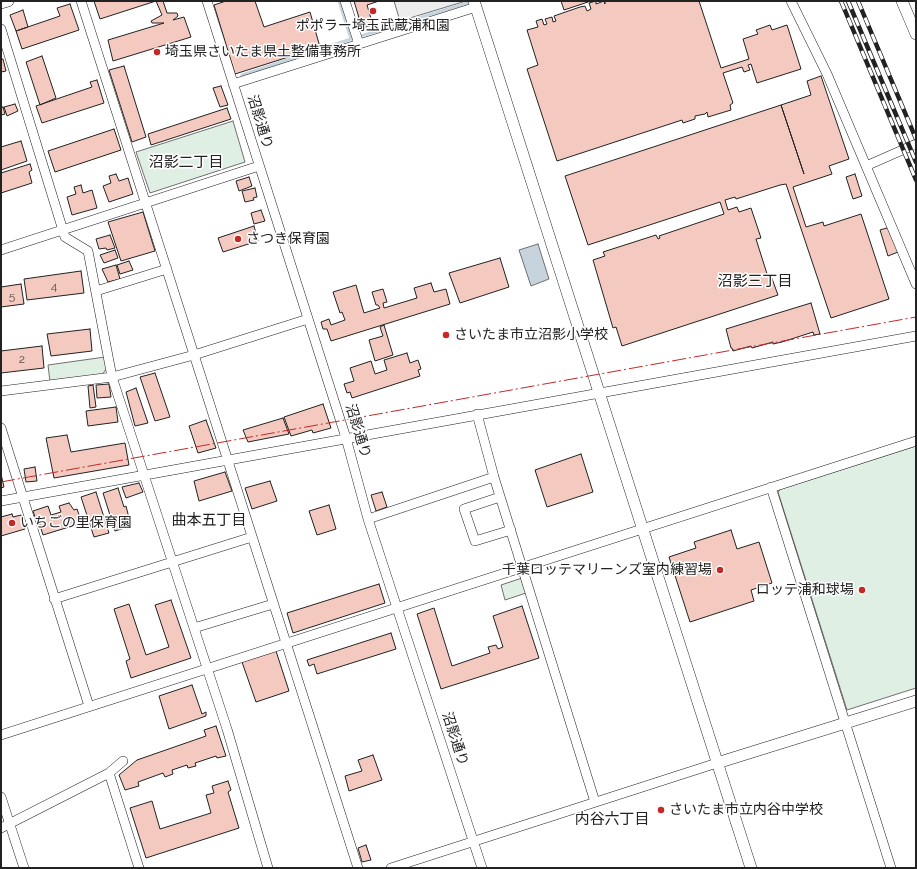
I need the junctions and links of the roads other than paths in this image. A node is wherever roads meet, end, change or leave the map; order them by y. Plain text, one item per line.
1 (8, 1) edge
2 (81, 1) edge
3 (207, 1) edge
4 (345, 1) edge
5 (791, 1) edge
6 (902, 1) edge
7 (1, 3) edge
8 (475, 4) edge
9 (1, 28) edge
10 (916, 34) edge
11 (359, 44) junction
12 (233, 84) junction
13 (916, 144) edge
14 (259, 166) junction
15 (866, 166) junction
16 (146, 204) junction
17 (63, 231) junction
18 (1, 250) edge
19 (167, 269) junction
20 (916, 284) edge
21 (96, 291) junction
22 (308, 319) junction
23 (916, 336) edge
24 (194, 355) junction
25 (112, 377) junction
26 (1, 391) edge
27 (599, 392) junction
28 (477, 414) junction
29 (1, 428) edge
30 (346, 438) junction
31 (916, 441) edge
32 (228, 460) junction
33 (143, 475) junction
34 (494, 478) junction
35 (771, 487) junction
36 (23, 497) junction
37 (500, 497) junction
38 (1, 501) edge
39 (368, 519) junction
40 (643, 528) junction
41 (511, 530) junction
42 (252, 537) junction
43 (173, 562) junction
44 (522, 567) junction
45 (54, 599) junction
46 (273, 604) junction
47 (397, 608) junction
48 (194, 628) junction
49 (286, 643) junction
50 (207, 668) junction
51 (916, 701) edge
52 (89, 706) junction
53 (846, 723) junction
54 (1, 735) edge
55 (123, 761) dead end
56 (718, 763) junction
57 (109, 773) junction
58 (1, 797) edge
59 (595, 802) junction
60 (5, 826) edge
61 (473, 842) junction
62 (24, 868) edge
63 (140, 868) edge
64 (268, 868) edge
65 (358, 868) edge
66 (391, 868) edge
67 (482, 868) edge
68 (750, 868) edge
69 (891, 868) edge

1 - 7 street
2 - 16 street
3 - 12 street, 沼影通り
4 - 11 street
5 - 15 street
6 - 10 street
8 - 11 street
8 - 27 street
9 - 17 street
11 - 12 street
12 - 14 street, 沼影通り
13 - 15 street
14 - 16 street
14 - 22 street, 沼影通り
15 - 20 street
16 - 17 street
16 - 19 street
17 - 18 street
17 - 21 street
19 - 21 street
19 - 24 street
21 - 25 street
22 - 24 street
22 - 30 street, 沼影通り
23 - 27 street
24 - 25 street
24 - 32 street
25 - 26 street
25 - 33 street
27 - 28 street
27 - 40 street
28 - 30 street
28 - 34 street
29 - 36 street
30 - 32 street
30 - 39 street, 沼影通り
31 - 35 street
32 - 33 street
32 - 42 street
33 - 36 street
33 - 43 street
34 - 37 street
34 - 39 street
35 - 40 street
35 - 53 street
36 - 38 street
36 - 45 street
37 - 41 street
37 - 41 street
39 - 47 street, 沼影通り
40 - 44 street
40 - 56 street
41 - 44 street
42 - 43 street
42 - 46 street
43 - 45 street
43 - 48 street
44 - 47 street
44 - 59 street
45 - 52 street
46 - 48 street
46 - 49 street
47 - 49 street
47 - 61 street, 沼影通り
48 - 50 street
49 - 50 street
49 - 65 street
50 - 52 street
50 - 64 street
51 - 53 street
52 - 54 street
53 - 56 street
53 - 69 street
55 - 57 street
56 - 59 street
56 - 68 street
57 - 60 street
57 - 63 street
58 - 60 street
59 - 61 street
60 - 62 street
61 - 66 street
61 - 67 street, 沼影通り

